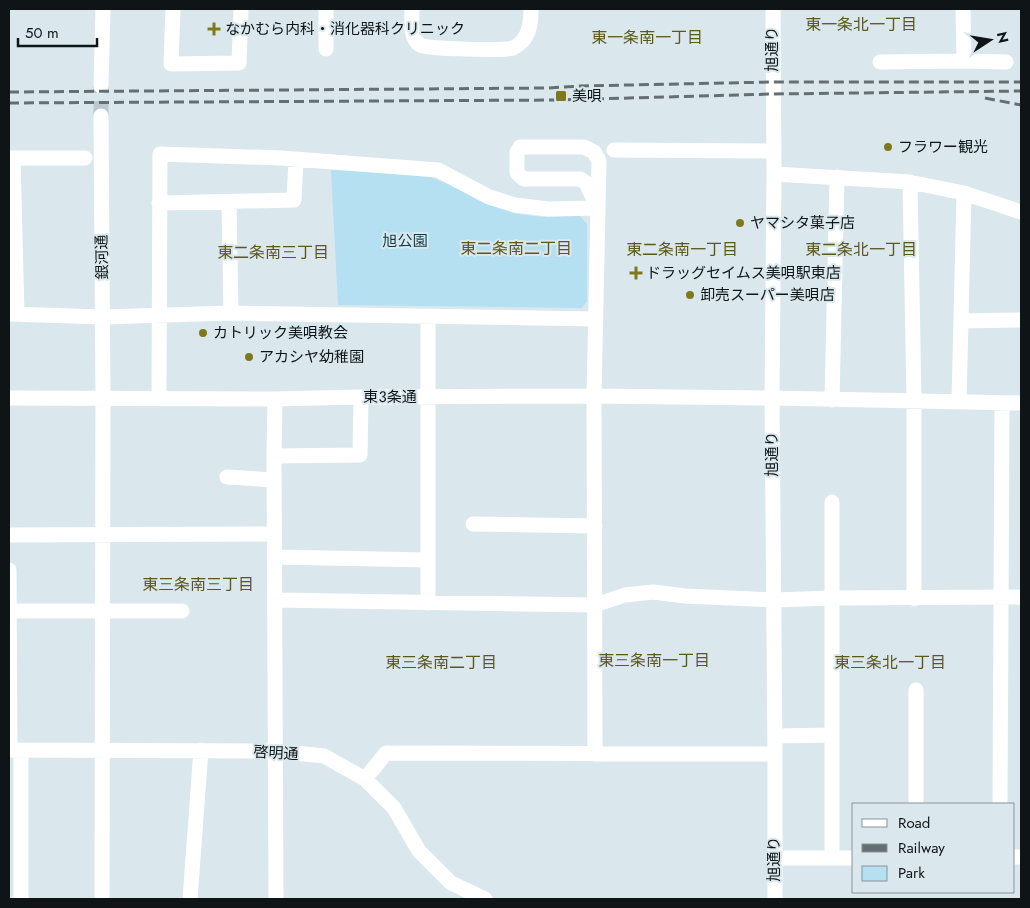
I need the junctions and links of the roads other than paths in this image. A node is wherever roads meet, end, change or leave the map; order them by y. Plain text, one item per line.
1 (103, 9) edge
2 (173, 9) edge
3 (241, 9) edge
4 (326, 9) edge
5 (412, 9) edge
6 (531, 9) edge
7 (772, 9) edge
8 (963, 9) edge
9 (326, 49) dead end
10 (880, 62) dead end
11 (964, 62) junction
12 (1006, 62) dead end
13 (102, 86) tunnel mouth
14 (101, 116) tunnel mouth
15 (614, 150) dead end
16 (773, 151) junction
17 (11, 158) edge
18 (85, 158) dead end
19 (296, 160) junction
20 (774, 174) junction
21 (837, 177) junction
22 (910, 182) junction
23 (964, 193) junction
24 (160, 203) junction
25 (229, 203) junction
26 (598, 208) junction
27 (1021, 212) edge
28 (231, 313) junction
29 (13, 314) edge
30 (160, 315) junction
31 (103, 317) junction
32 (428, 317) junction
33 (596, 319) junction
34 (1021, 320) edge
35 (961, 321) junction
36 (594, 396) junction
37 (361, 397) junction
38 (428, 397) junction
39 (9, 398) edge
40 (772, 398) junction
41 (104, 399) junction
42 (159, 399) junction
43 (275, 400) junction
44 (832, 400) junction
45 (914, 402) junction
46 (959, 402) junction
47 (1002, 403) junction
48 (1021, 404) edge
49 (274, 456) junction
50 (227, 477) dead end
51 (274, 480) junction
52 (832, 502) dead end
53 (473, 524) dead end
54 (595, 526) junction
55 (103, 534) junction
56 (274, 534) junction
57 (9, 535) edge
58 (275, 556) junction
59 (428, 560) junction
60 (9, 570) edge
61 (1021, 597) edge
62 (832, 598) junction
63 (1002, 598) junction
64 (914, 599) junction
65 (275, 600) junction
66 (774, 600) junction
67 (428, 603) junction
68 (595, 605) junction
69 (10, 611) junction
70 (104, 611) junction
71 (182, 611) dead end
72 (916, 690) dead end
73 (832, 735) junction
74 (775, 736) junction
75 (13, 750) edge
76 (102, 750) junction
77 (201, 750) junction
78 (275, 751) junction
79 (595, 754) junction
80 (775, 754) junction
81 (365, 779) junction
82 (916, 803) edge
83 (1000, 803) edge
84 (774, 858) junction
85 (832, 858) junction
86 (852, 858) edge
87 (21, 899) edge
88 (102, 899) edge
89 (190, 899) edge
90 (276, 899) edge
91 (484, 899) edge
92 (774, 899) edge

1 - 13 street
2 - 3 street
4 - 9 street
5 - 6 street
7 - 16 street, 旭通り
8 - 11 street
10 - 11 street
11 - 12 street
14 - 31 street, 銀河通
15 - 16 street
16 - 20 street, 旭通り
17 - 18 street
17 - 29 street
19 - 24 street
19 - 25 street
19 - 26 street
20 - 21 street
20 - 40 street, 旭通り
21 - 22 street
21 - 44 street
22 - 23 street
22 - 45 street
23 - 27 street
23 - 35 street
24 - 25 street
24 - 30 street
25 - 28 street
26 - 26 street
26 - 33 street
28 - 30 street
28 - 32 street
29 - 31 street
30 - 31 street
30 - 42 street
31 - 41 street, 銀河通
32 - 33 street
32 - 38 street
33 - 36 street
34 - 35 street
35 - 46 street
36 - 38 street, 東３条通
36 - 40 street, 東３条通
36 - 54 street
37 - 38 street, 東３条通
37 - 43 street, 東３条通
37 - 49 street
38 - 59 street
39 - 41 street, 東３条通
40 - 44 street, 東３条通
40 - 66 street, 旭通り
41 - 42 street, 東３条通
41 - 55 street, 銀河通
42 - 43 street, 東３条通
43 - 49 street
44 - 45 street, 東３条通
45 - 46 street, 東３条通
45 - 64 street
46 - 47 street, 東３条通
47 - 48 street, 東３条通
47 - 63 street
49 - 51 street
50 - 51 street
51 - 56 street
52 - 62 street
53 - 54 street
54 - 68 street
55 - 56 street
55 - 57 street
55 - 70 street, 銀河通
56 - 58 street
58 - 59 street
58 - 65 street
59 - 67 street
60 - 69 street
61 - 63 street
62 - 64 street
62 - 66 street
62 - 73 street
63 - 64 street
63 - 83 street
65 - 67 street
65 - 78 street
66 - 68 street
66 - 74 street, 旭通り
67 - 68 street
68 - 79 street
69 - 70 street
69 - 75 street
70 - 71 street
70 - 76 street, 銀河通
72 - 82 street
73 - 74 street
73 - 85 street
74 - 80 street, 旭通り
75 - 76 street, 啓明通
75 - 87 street
76 - 77 street, 啓明通
76 - 88 street, 銀河通
77 - 78 street, 啓明通
77 - 89 street
78 - 81 street, 啓明通
78 - 90 street
79 - 80 street
79 - 81 street
80 - 84 street, 旭通り
81 - 91 street, 啓明通
84 - 85 street
84 - 92 street, 旭通り
85 - 86 street

